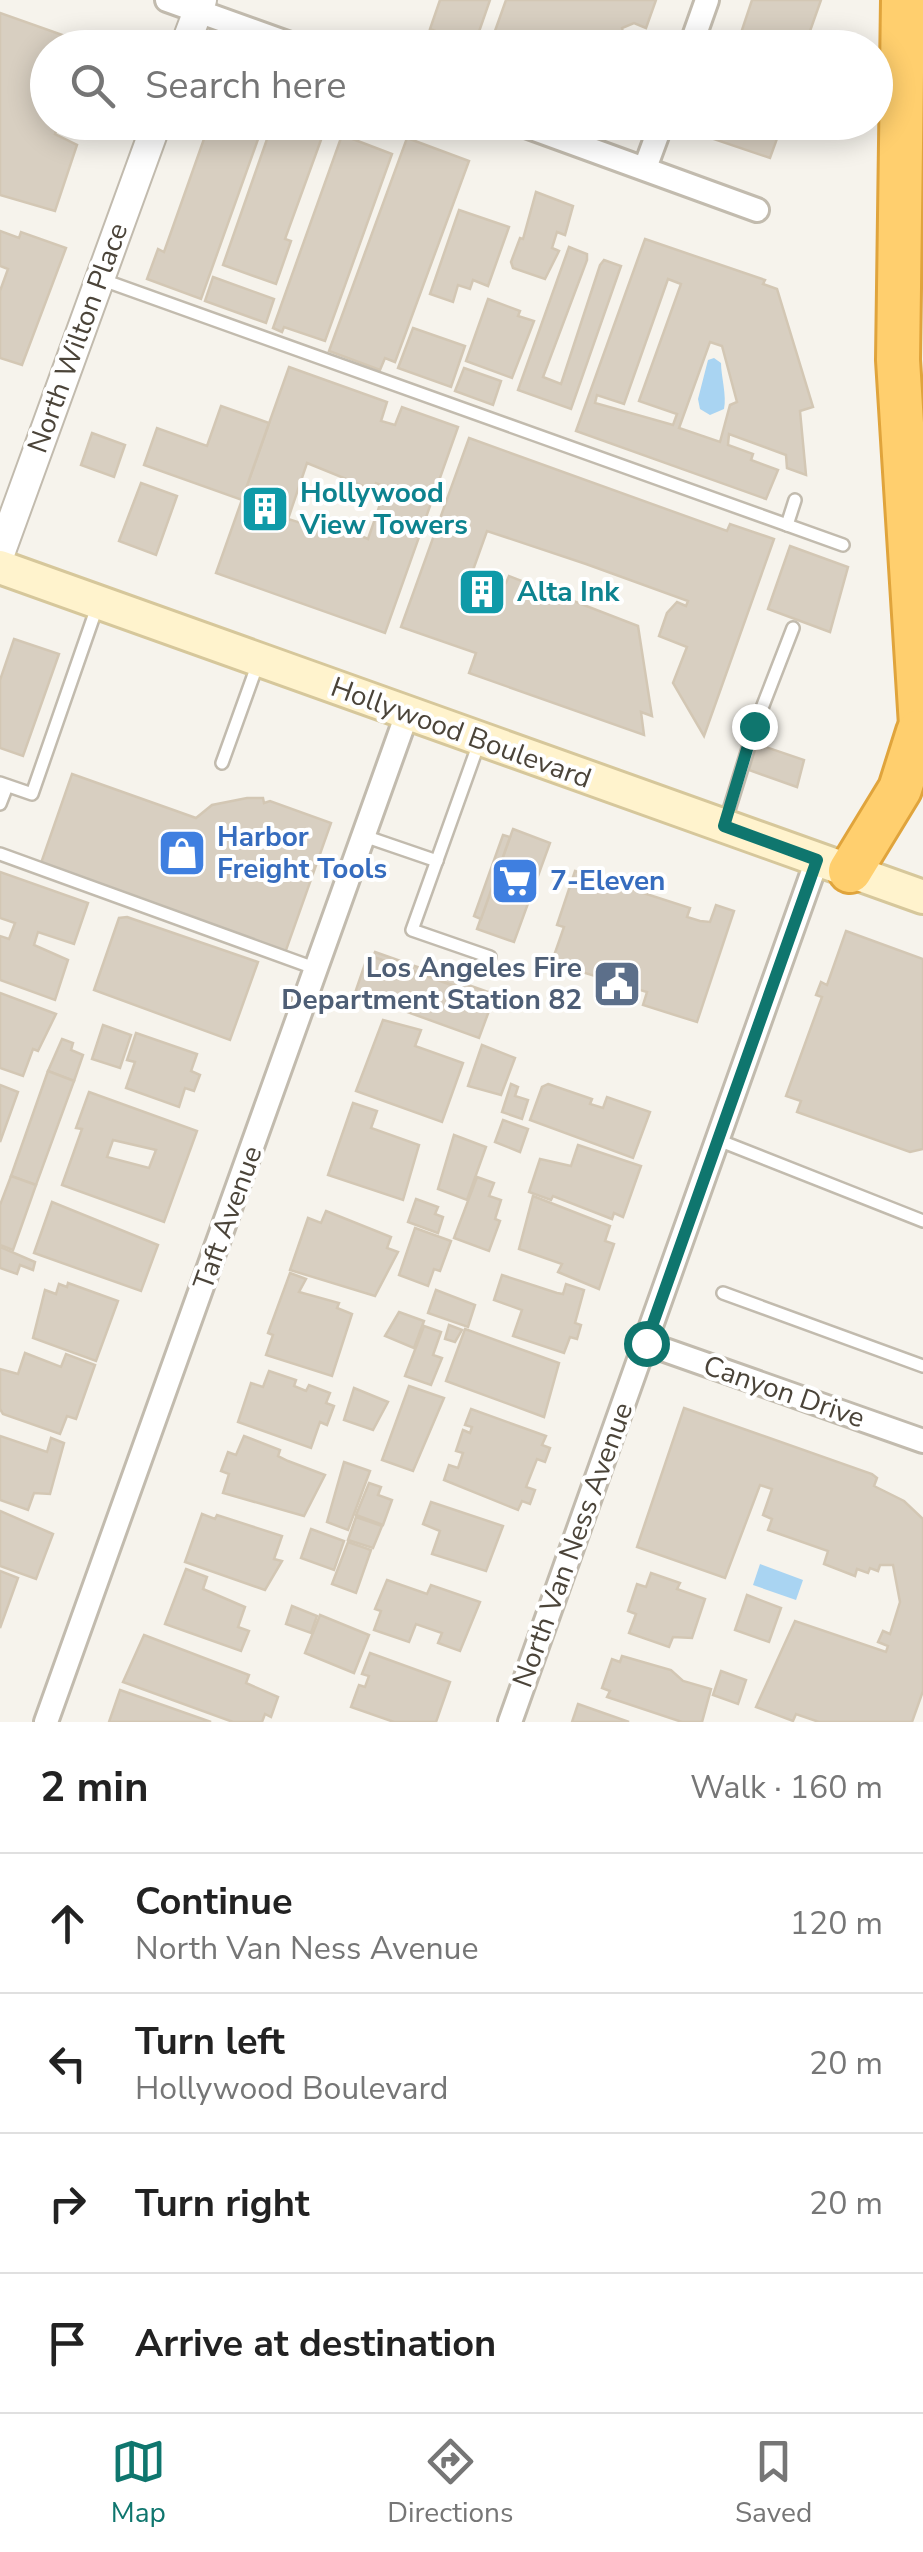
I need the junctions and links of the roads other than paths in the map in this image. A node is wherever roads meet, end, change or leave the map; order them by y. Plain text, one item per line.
1 (167, 0) edge
2 (707, 0) edge
3 (904, 0) edge
4 (200, 6) edge
5 (191, 30) edge
6 (258, 30) edge
7 (696, 30) edge
8 (150, 140) edge
9 (566, 140) edge
10 (655, 140) edge
11 (645, 168) junction
12 (757, 210) dead end
13 (99, 278) junction
14 (795, 500) dead end
15 (787, 525) junction
16 (843, 545) dead end
17 (0, 554) edge
18 (0, 567) edge
19 (99, 603) junction
20 (793, 628) dead end
21 (260, 661) junction
22 (407, 714) junction
23 (480, 740) junction
24 (921, 745) edge
25 (222, 763) dead end
26 (4, 784) edge
27 (0, 804) edge
28 (724, 826) junction
29 (364, 836) junction
30 (0, 854) edge
31 (436, 861) junction
32 (833, 866) junction
33 (923, 897) edge
34 (490, 957) dead end
35 (316, 969) junction
36 (718, 1140) junction
37 (923, 1221) edge
38 (723, 1292) dead end
39 (646, 1343) junction
40 (923, 1366) edge
41 (923, 1441) edge
42 (46, 1722) edge
43 (510, 1722) edge

1 - 4 street
2 - 7 street
3 - 24 highway
4 - 5 street
4 - 6 street
8 - 13 street, North Wilton Place
9 - 11 street
10 - 11 street
11 - 12 street
13 - 15 lane
13 - 17 street, North Wilton Place
14 - 15 lane
15 - 16 lane
18 - 19 main road, Hollywood Boulevard
19 - 21 main road, Hollywood Boulevard
19 - 26 lane
20 - 28 lane
21 - 22 main road, Hollywood Boulevard
21 - 25 lane
22 - 23 main road, Hollywood Boulevard
22 - 29 street, Taft Avenue
23 - 28 main road, Hollywood Boulevard
23 - 31 lane
24 - 32 highway
26 - 27 lane
28 - 32 main road, Hollywood Boulevard
29 - 31 lane
29 - 35 street, Taft Avenue
30 - 35 lane
31 - 34 lane
32 - 33 main road, Hollywood Boulevard
32 - 36 street, North Van Ness Avenue
35 - 42 street, Taft Avenue
36 - 37 lane
36 - 39 street, North Van Ness Avenue
38 - 40 lane
39 - 41 street, Canyon Drive
39 - 43 street, North Van Ness Avenue

